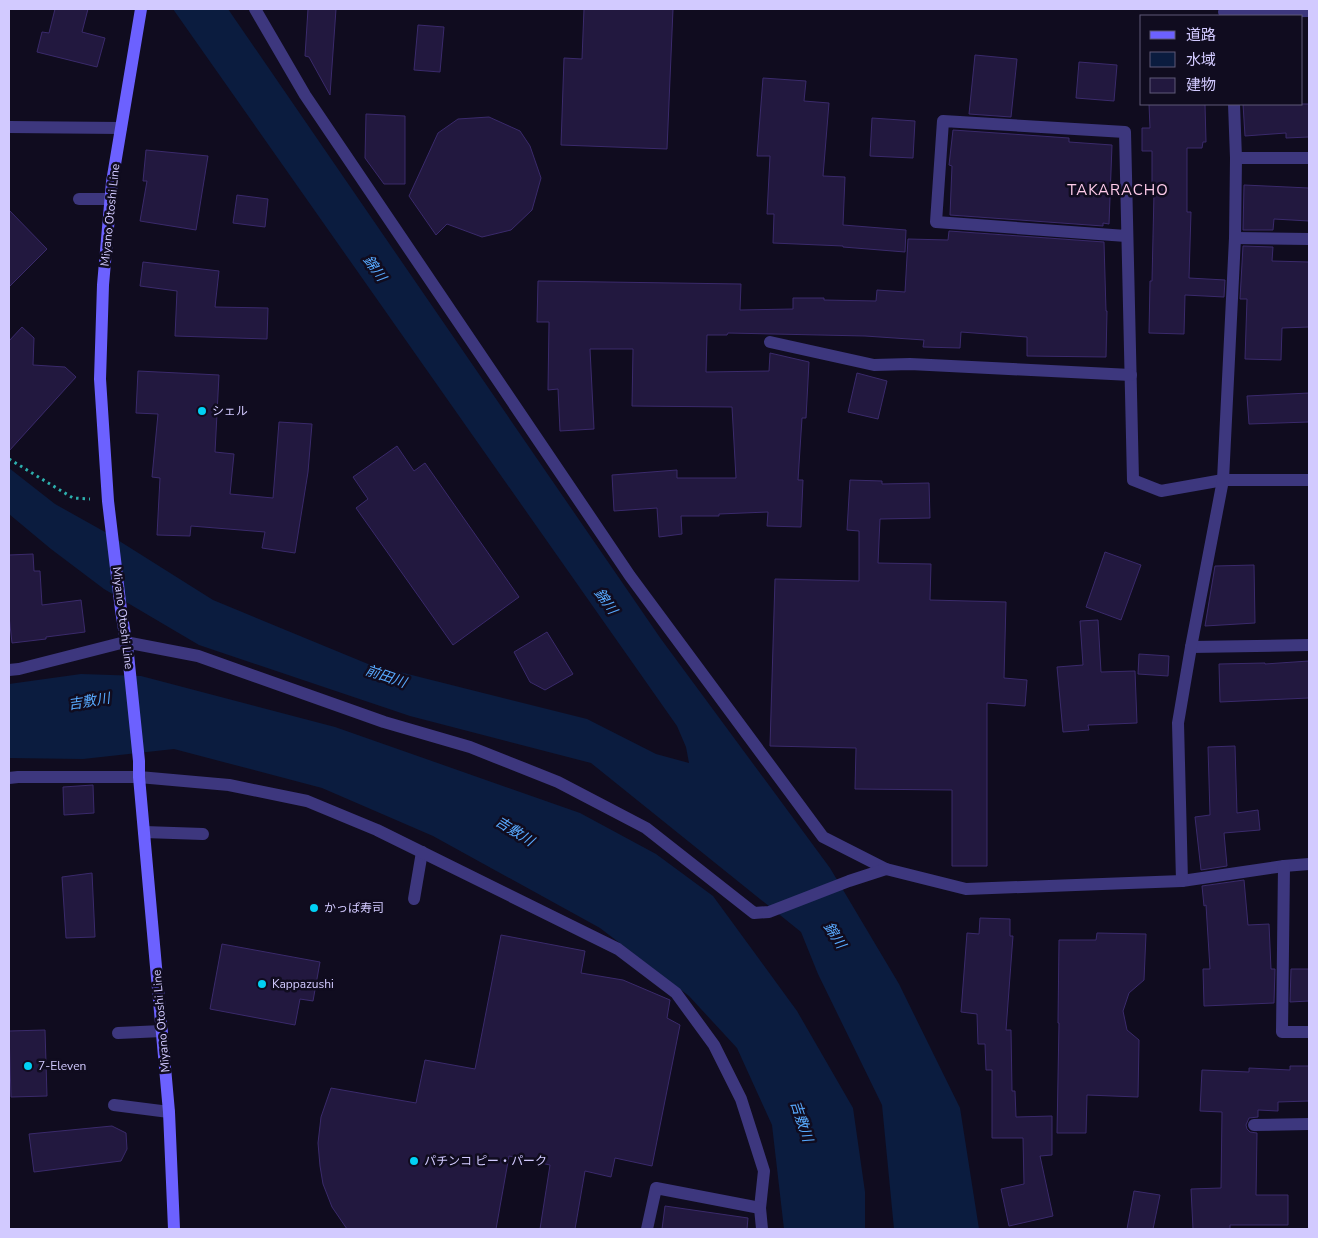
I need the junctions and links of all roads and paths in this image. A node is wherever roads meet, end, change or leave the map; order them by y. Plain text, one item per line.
1 (141, 9) edge
2 (256, 9) edge
3 (1309, 11) edge
4 (1224, 12) edge
5 (1234, 105) edge
6 (9, 127) edge
7 (121, 128) junction
8 (1236, 158) junction
9 (1309, 158) edge
10 (79, 199) dead end
11 (111, 199) junction
12 (1126, 236) junction
13 (1234, 238) junction
14 (1309, 239) edge
15 (770, 342) dead end
16 (1131, 375) junction
17 (9, 459) edge
18 (1223, 480) junction
19 (1309, 480) edge
20 (73, 498) dead end
21 (1309, 645) edge
22 (1191, 647) junction
23 (127, 648) junction
24 (9, 670) edge
25 (139, 777) junction
26 (9, 778) edge
27 (144, 832) junction
28 (204, 834) dead end
29 (422, 852) junction
30 (1309, 864) edge
31 (1284, 866) junction
32 (886, 869) junction
33 (1182, 881) junction
34 (414, 899) dead end
35 (162, 1031) junction
36 (118, 1032) dead end
37 (1309, 1032) edge
38 (114, 1105) dead end
39 (169, 1112) junction
40 (1309, 1124) edge
41 (1254, 1125) dead end
42 (760, 1208) junction
43 (174, 1229) edge
44 (647, 1229) edge
45 (762, 1229) edge

1 - 7 main road, Miyano Otoshi Line
2 - 32 street
3 - 4 street
5 - 8 street
6 - 7 street
7 - 11 main road, Miyano Otoshi Line
8 - 9 street
8 - 13 street
10 - 11 street
11 - 23 main road, Miyano Otoshi Line
12 - 12 street
12 - 16 street
13 - 14 street
13 - 18 street
15 - 16 street
16 - 18 street
17 - 20 path
18 - 19 street
18 - 22 street
21 - 22 street
22 - 33 street
23 - 24 street
23 - 25 main road, Miyano Otoshi Line
23 - 32 street
25 - 26 street
25 - 27 main road, Miyano Otoshi Line
25 - 29 street
27 - 28 street
27 - 35 main road, Miyano Otoshi Line
29 - 34 street
29 - 42 street
30 - 31 street
31 - 33 street
31 - 37 street
32 - 33 street
35 - 36 street
35 - 39 main road, Miyano Otoshi Line
38 - 39 street
39 - 43 main road, Miyano Otoshi Line
40 - 41 street
42 - 44 street
42 - 45 street

